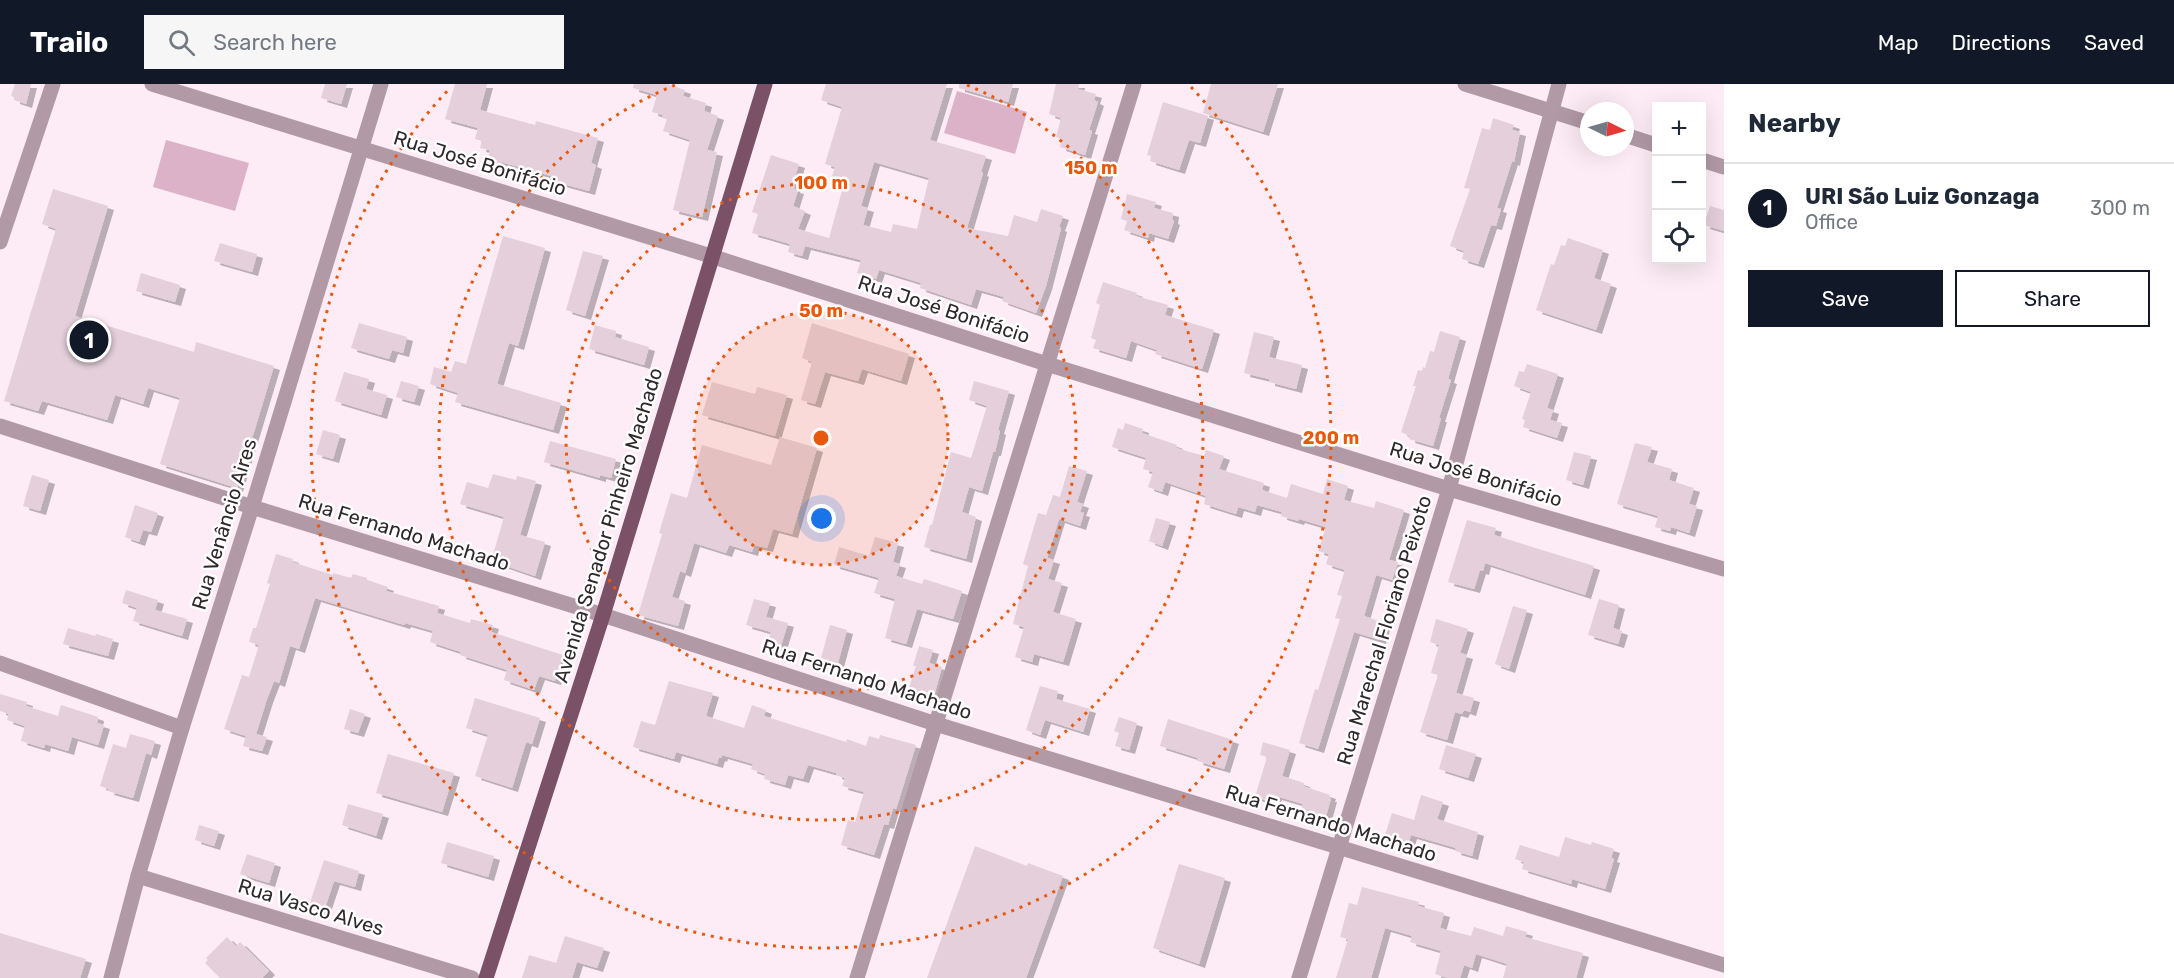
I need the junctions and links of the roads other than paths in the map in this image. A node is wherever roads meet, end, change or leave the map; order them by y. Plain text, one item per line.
1 (53, 84) edge
2 (152, 84) edge
3 (381, 84) edge
4 (765, 84) edge
5 (1134, 84) edge
6 (1464, 84) edge
7 (1559, 84) edge
8 (1551, 111) junction
9 (1580, 120) edge
10 (1634, 138) edge
11 (1652, 144) edge
12 (361, 149) junction
13 (1706, 162) edge
14 (1724, 167) edge
15 (0, 242) edge
16 (714, 257) junction
17 (1047, 364) junction
18 (0, 426) edge
19 (1449, 489) junction
20 (252, 507) junction
21 (1724, 569) edge
22 (603, 615) junction
23 (0, 663) edge
24 (936, 724) junction
25 (182, 728) junction
26 (1340, 847) junction
27 (138, 876) junction
28 (1724, 965) edge
29 (111, 978) edge
30 (472, 978) edge
31 (486, 978) edge
32 (857, 978) edge
33 (1299, 978) edge

1 - 15 street
2 - 12 street, Rua José Bonifácio
3 - 12 street, Rua Venâncio Aires
4 - 16 main road, Avenida Senador Pinheiro Machado
5 - 17 street
6 - 8 street
7 - 8 street, Rua Marechal Floriano Peixoto
8 - 9 street
8 - 19 street, Rua Marechal Floriano Peixoto
10 - 11 street
12 - 16 street, Rua José Bonifácio
12 - 20 street, Rua Venâncio Aires
13 - 14 street
16 - 17 street, Rua José Bonifácio
16 - 22 main road, Avenida Senador Pinheiro Machado
17 - 19 street, Rua José Bonifácio
17 - 24 street
18 - 20 street, Rua Fernando Machado
19 - 21 street, Rua José Bonifácio
19 - 26 street, Rua Marechal Floriano Peixoto
20 - 22 street, Rua Fernando Machado
20 - 25 street, Rua Venâncio Aires
22 - 24 street, Rua Fernando Machado
22 - 31 main road, Avenida Senador Pinheiro Machado
23 - 25 street
24 - 26 street, Rua Fernando Machado
24 - 32 street
25 - 27 street, Rua Venâncio Aires
26 - 28 street, Rua Fernando Machado
26 - 33 street, Rua Marechal Floriano Peixoto
27 - 29 street, Rua Venâncio Aires
27 - 30 street, Rua Vasco Alves

